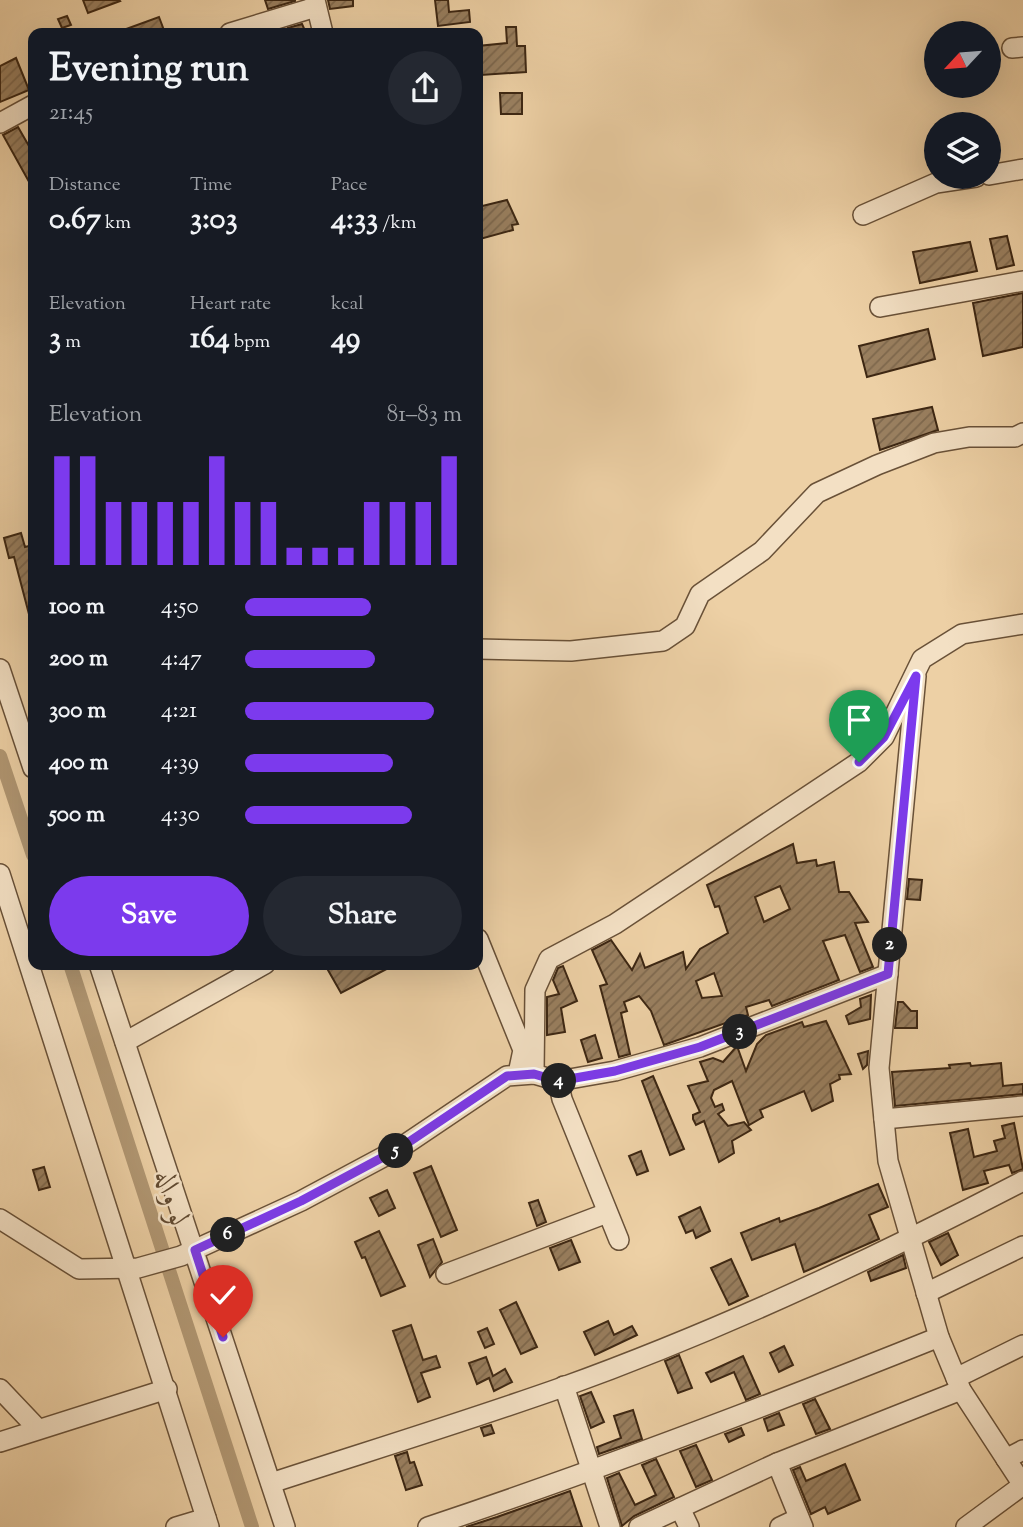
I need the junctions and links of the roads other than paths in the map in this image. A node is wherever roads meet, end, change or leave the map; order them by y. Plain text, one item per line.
1 (316, 4) edge
2 (245, 28) edge
3 (322, 28) edge
4 (28, 108) edge
5 (0, 123) edge
6 (1023, 169) edge
7 (1001, 173) edge
8 (924, 188) edge
9 (863, 215) dead end
10 (1023, 282) edge
11 (880, 307) dead end
12 (1023, 433) edge
13 (1023, 624) edge
14 (483, 649) edge
15 (0, 669) edge
16 (916, 676) junction
17 (28, 737) edge
18 (0, 874) edge
19 (5, 906) edge
20 (483, 951) edge
21 (101, 970) edge
22 (254, 970) edge
23 (888, 974) junction
24 (125, 1042) junction
25 (526, 1074) junction
26 (558, 1081) junction
27 (1023, 1106) edge
28 (884, 1119) junction
29 (1023, 1181) edge
30 (607, 1213) junction
31 (0, 1219) edge
32 (619, 1240) dead end
33 (909, 1240) junction
34 (1023, 1246) edge
35 (188, 1253) junction
36 (133, 1269) junction
37 (446, 1274) dead end
38 (926, 1293) junction
39 (939, 1337) junction
40 (1023, 1345) edge
41 (959, 1384) junction
42 (564, 1386) junction
43 (0, 1389) edge
44 (167, 1389) junction
45 (37, 1428) junction
46 (0, 1442) edge
47 (1014, 1455) edge
48 (777, 1464) junction
49 (593, 1471) junction
50 (271, 1483) junction
51 (1023, 1485) edge
52 (680, 1508) junction
53 (207, 1522) edge
54 (801, 1523) edge
55 (176, 1527) edge
56 (285, 1527) edge
57 (428, 1527) edge
58 (610, 1527) edge
59 (639, 1527) edge
60 (690, 1527) edge
61 (780, 1527) edge
62 (966, 1527) edge

1 - 2 street
1 - 3 street
4 - 5 street
6 - 7 street
8 - 9 street
10 - 11 street
12 - 14 street
13 - 16 street
15 - 17 street
16 - 23 street
16 - 25 street
18 - 19 street
19 - 36 street
20 - 25 street
21 - 24 street
22 - 24 street
23 - 26 street
23 - 28 street
24 - 35 street
25 - 26 street
25 - 35 street
26 - 30 street
27 - 28 street
28 - 33 street
29 - 33 street
30 - 32 street
30 - 37 street
31 - 36 street
33 - 38 street
33 - 42 street
34 - 38 street
35 - 36 street
35 - 50 street
36 - 44 street
38 - 39 street
39 - 41 street
39 - 49 street
40 - 41 street
41 - 47 street
41 - 48 street
42 - 49 street
42 - 50 street
43 - 45 street
44 - 45 street
44 - 53 street
45 - 46 street
47 - 51 street
48 - 52 street
48 - 54 street
49 - 57 street
49 - 58 street
50 - 56 street
51 - 62 street
52 - 59 street
52 - 60 street
53 - 55 street
54 - 61 street

